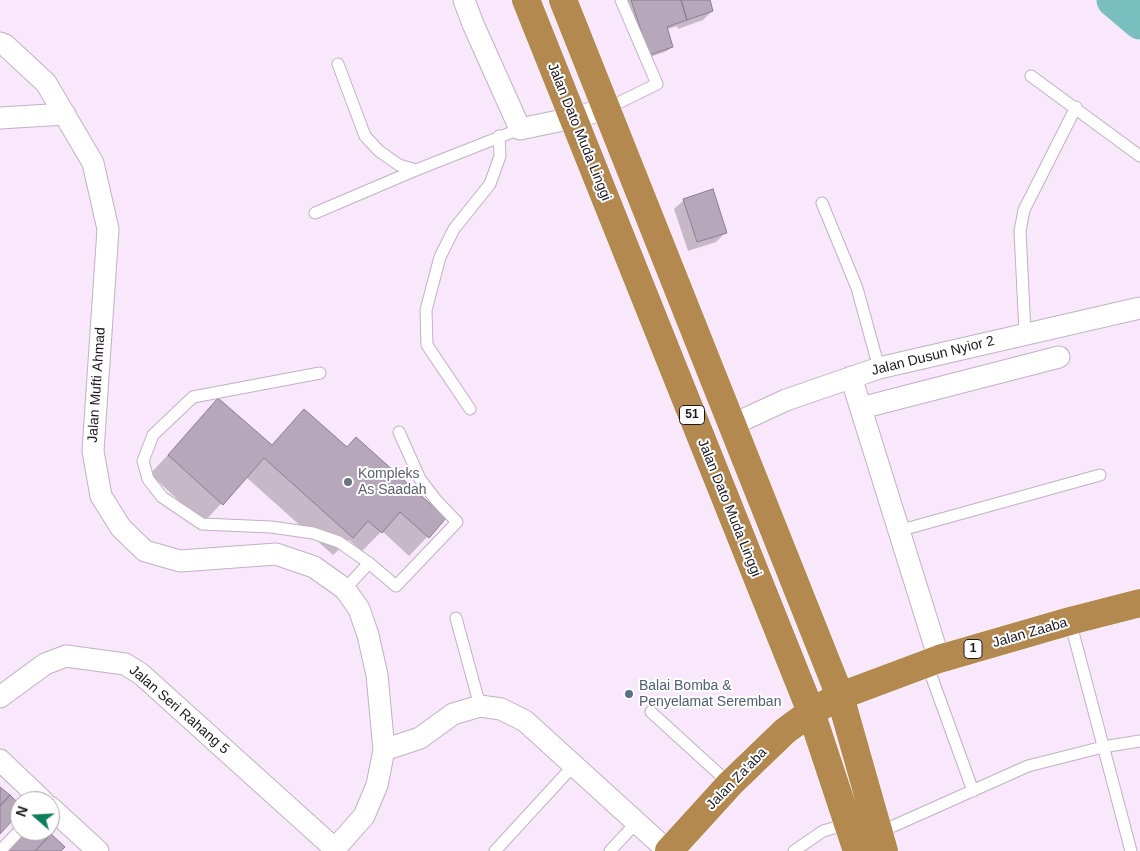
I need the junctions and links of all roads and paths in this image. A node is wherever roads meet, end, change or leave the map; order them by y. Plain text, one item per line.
1 (464, 0) edge
2 (526, 0) edge
3 (563, 0) edge
4 (621, 0) edge
5 (0, 43) edge
6 (338, 64) dead end
7 (1031, 76) dead end
8 (1076, 107) junction
9 (606, 109) junction
10 (65, 114) junction
11 (0, 118) edge
12 (573, 118) junction
13 (520, 128) junction
14 (499, 136) junction
15 (1140, 156) edge
16 (416, 170) junction
17 (822, 203) dead end
18 (315, 213) dead end
19 (1140, 308) edge
20 (1025, 333) junction
21 (1059, 357) dead end
22 (879, 368) junction
23 (320, 373) dead end
24 (851, 377) junction
25 (860, 408) junction
26 (470, 409) dead end
27 (732, 425) junction
28 (399, 432) dead end
29 (1100, 475) dead end
30 (898, 531) junction
31 (369, 563) junction
32 (345, 589) junction
33 (1140, 604) edge
34 (456, 618) dead end
35 (1070, 621) junction
36 (933, 661) junction
37 (840, 696) junction
38 (0, 697) edge
39 (480, 706) junction
40 (651, 712) dead end
41 (811, 712) junction
42 (1140, 741) edge
43 (1104, 747) junction
44 (384, 750) junction
45 (0, 760) edge
46 (574, 765) junction
47 (730, 784) junction
48 (33, 791) edge
49 (974, 791) junction
50 (60, 816) edge
51 (637, 822) junction
52 (848, 824) junction
53 (10, 840) edge
54 (882, 842) edge
55 (334, 850) edge
56 (0, 851) edge
57 (98, 851) edge
58 (495, 851) edge
59 (610, 851) edge
60 (669, 851) edge
61 (794, 851) edge
62 (857, 851) edge
63 (1131, 851) edge

1 - 13 street
2 - 12 highway, Jalan Dato Muda Linggi / 51
3 - 9 highway, 51
4 - 9 lane
5 - 10 street, Jalan Mufti Ahmad
6 - 16 lane
7 - 8 lane
8 - 15 lane
8 - 20 lane
9 - 12 street
9 - 27 highway, 51
10 - 11 street
10 - 32 street, Jalan Mufti Ahmad
12 - 13 street
12 - 41 highway, Jalan Dato Muda Linggi / 51
13 - 14 lane
14 - 16 lane
14 - 26 lane
16 - 18 lane
17 - 22 lane
19 - 20 street, Jalan Dusun Nyior 2
20 - 22 street, Jalan Dusun Nyior 2
21 - 25 street
22 - 24 street, Jalan Dusun Nyior 2
23 - 31 lane
24 - 25 street
24 - 27 street, Jalan Dusun Nyior 2
25 - 30 street
27 - 37 highway, 51
28 - 31 lane
29 - 30 lane
30 - 36 street
31 - 32 lane
32 - 44 street, Jalan Mufti Ahmad
33 - 35 highway, Jalan Zaaba / 1
34 - 39 lane
35 - 36 highway, Jalan Zaaba / 1
35 - 43 lane
36 - 37 highway, Jalan Zaaba / 1
36 - 49 lane
37 - 41 highway, Jalan Zaaba / 1
37 - 54 highway, 51
38 - 55 street, Jalan Seri Rahang 5
39 - 44 street
39 - 46 street
40 - 47 lane
41 - 47 highway, Jalan Za'aba / 1
41 - 52 highway, Jalan Dato Muda Linggi / 51
42 - 43 lane
43 - 49 lane
43 - 63 lane
44 - 55 street, Jalan Mufti Ahmad
45 - 48 street
46 - 51 street
46 - 58 lane
47 - 60 highway, Jalan Za'aba / 1
49 - 54 lane
50 - 57 street
51 - 59 lane
51 - 60 street
52 - 61 lane
52 - 62 highway, Jalan Dato Muda Linggi / 51
53 - 56 lane

